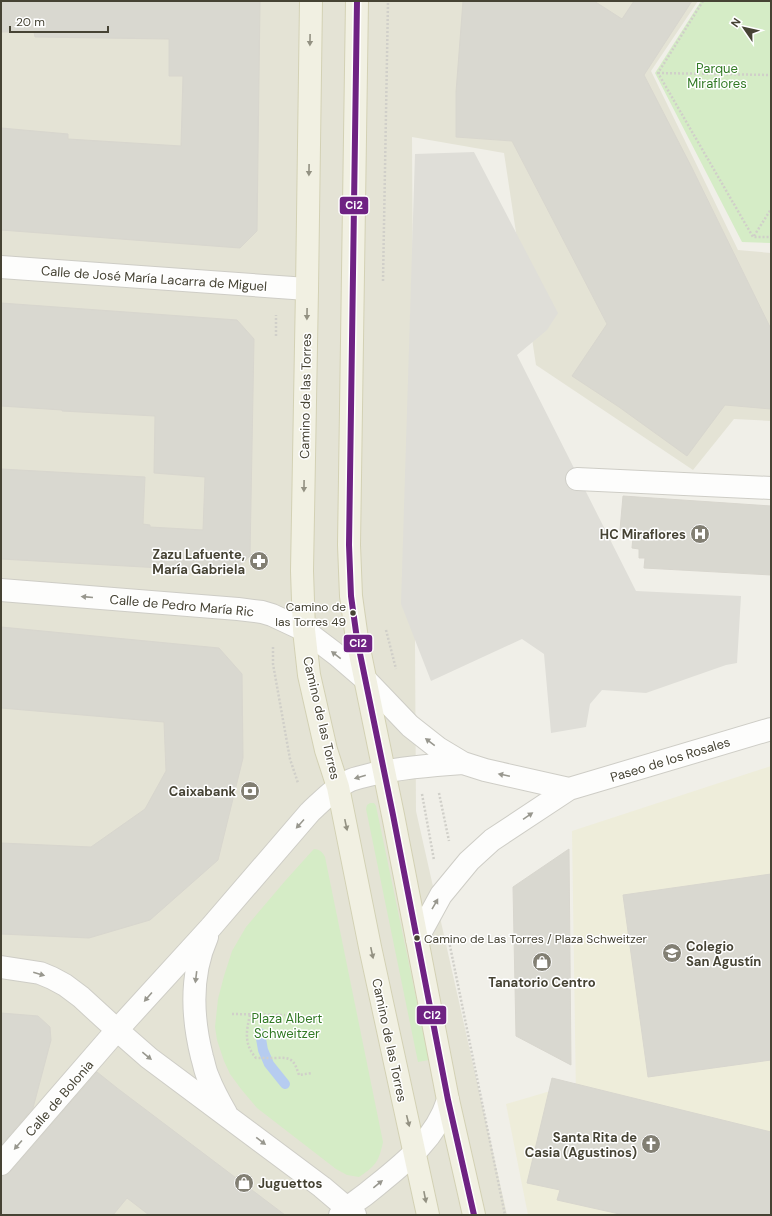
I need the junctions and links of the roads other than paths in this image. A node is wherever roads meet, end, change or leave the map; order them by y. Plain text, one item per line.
1 (311, 1) edge
2 (357, 1) edge
3 (1, 267) edge
4 (307, 289) junction
5 (577, 479) dead end
6 (771, 488) edge
7 (1, 590) edge
8 (304, 630) junction
9 (366, 680) junction
10 (771, 729) edge
11 (463, 763) junction
12 (384, 772) junction
13 (338, 787) junction
14 (569, 789) junction
15 (211, 927) junction
16 (418, 939) junction
17 (1, 967) edge
18 (117, 1030) junction
19 (448, 1100) junction
20 (229, 1118) junction
21 (415, 1152) junction
22 (1, 1164) edge
23 (347, 1212) edge
24 (428, 1215) edge
25 (474, 1215) edge

1 -> 4 main road, Camino de las Torres
2 - 9 main road
3 - 4 street, Calle de José María Lacarra de Miguel
4 -> 8 main road, Camino de las Torres
5 - 6 street
8 -> 7 street, Calle de Pedro María Ric
9 -> 8 street, Calle de Pedro María Ric
8 - 13 main road, Camino de las Torres
11 -> 9 street, Paseo de los Rosales
9 - 12 main road
10 - 14 street, Paseo de los Rosales
11 - 12 street, Paseo de los Rosales
14 -> 11 street, Paseo de los Rosales
12 -> 13 street, Camino de las Torres
12 - 16 main road
13 -> 15 street
13 -> 21 main road, Camino de las Torres
16 -> 14 street, Paseo de los Rosales
15 -> 18 street
15 -> 20 street
16 - 19 main road
17 -> 18 street
18 -> 20 street
18 -> 22 street, Calle de Bolonia
19 - 21 street
19 - 25 main road
20 -> 23 street
23 -> 21 street
21 -> 24 main road, Camino de las Torres

